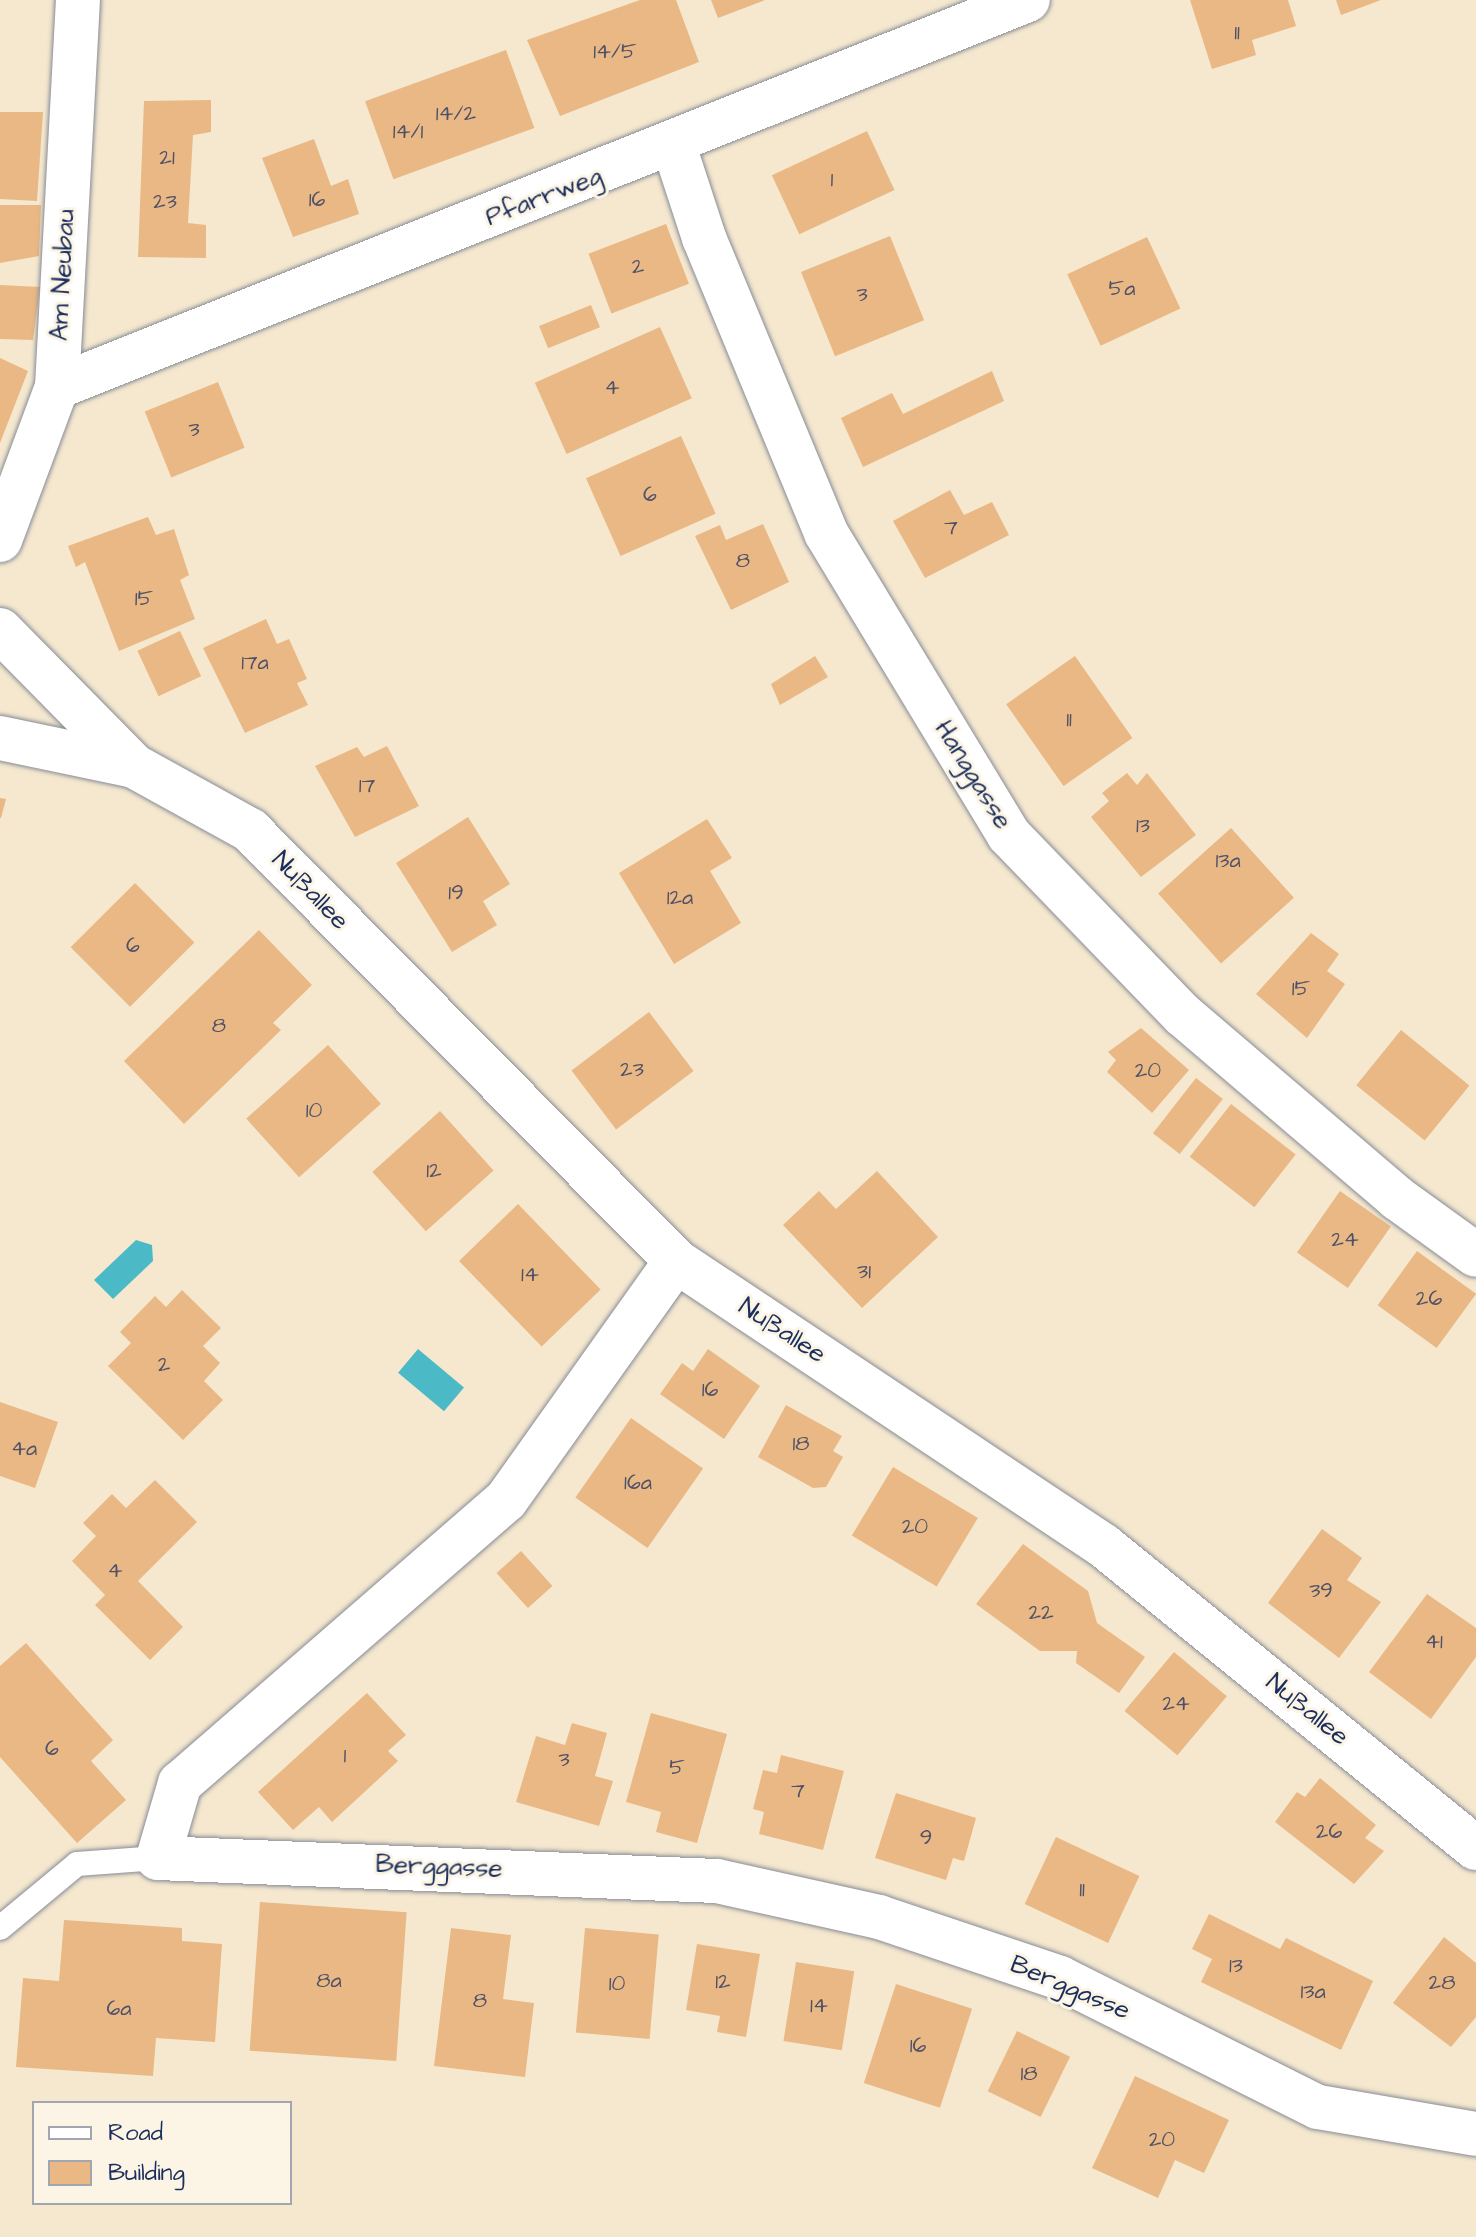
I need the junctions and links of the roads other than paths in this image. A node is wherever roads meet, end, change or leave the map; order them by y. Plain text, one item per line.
1 (78, 0) edge
2 (1028, 0) edge
3 (674, 146) junction
4 (57, 387) junction
5 (0, 540) edge
6 (0, 630) edge
7 (0, 738) edge
8 (134, 766) junction
9 (1476, 1255) edge
10 (676, 1261) junction
11 (1476, 1848) edge
12 (158, 1858) junction
13 (0, 1928) edge
14 (1476, 2134) edge

1 - 4 street, Am Neubau
2 - 3 street, Pfarrweg
3 - 4 street, Pfarrweg
3 - 9 street, Hanggasse
4 - 5 street, Am Neubau
6 - 8 street, Nußallee
7 - 8 street, Nußallee
8 - 10 street, Nußallee
10 - 11 street, Nußallee
10 - 12 street
12 - 13 lane
12 - 14 street, Berggasse

